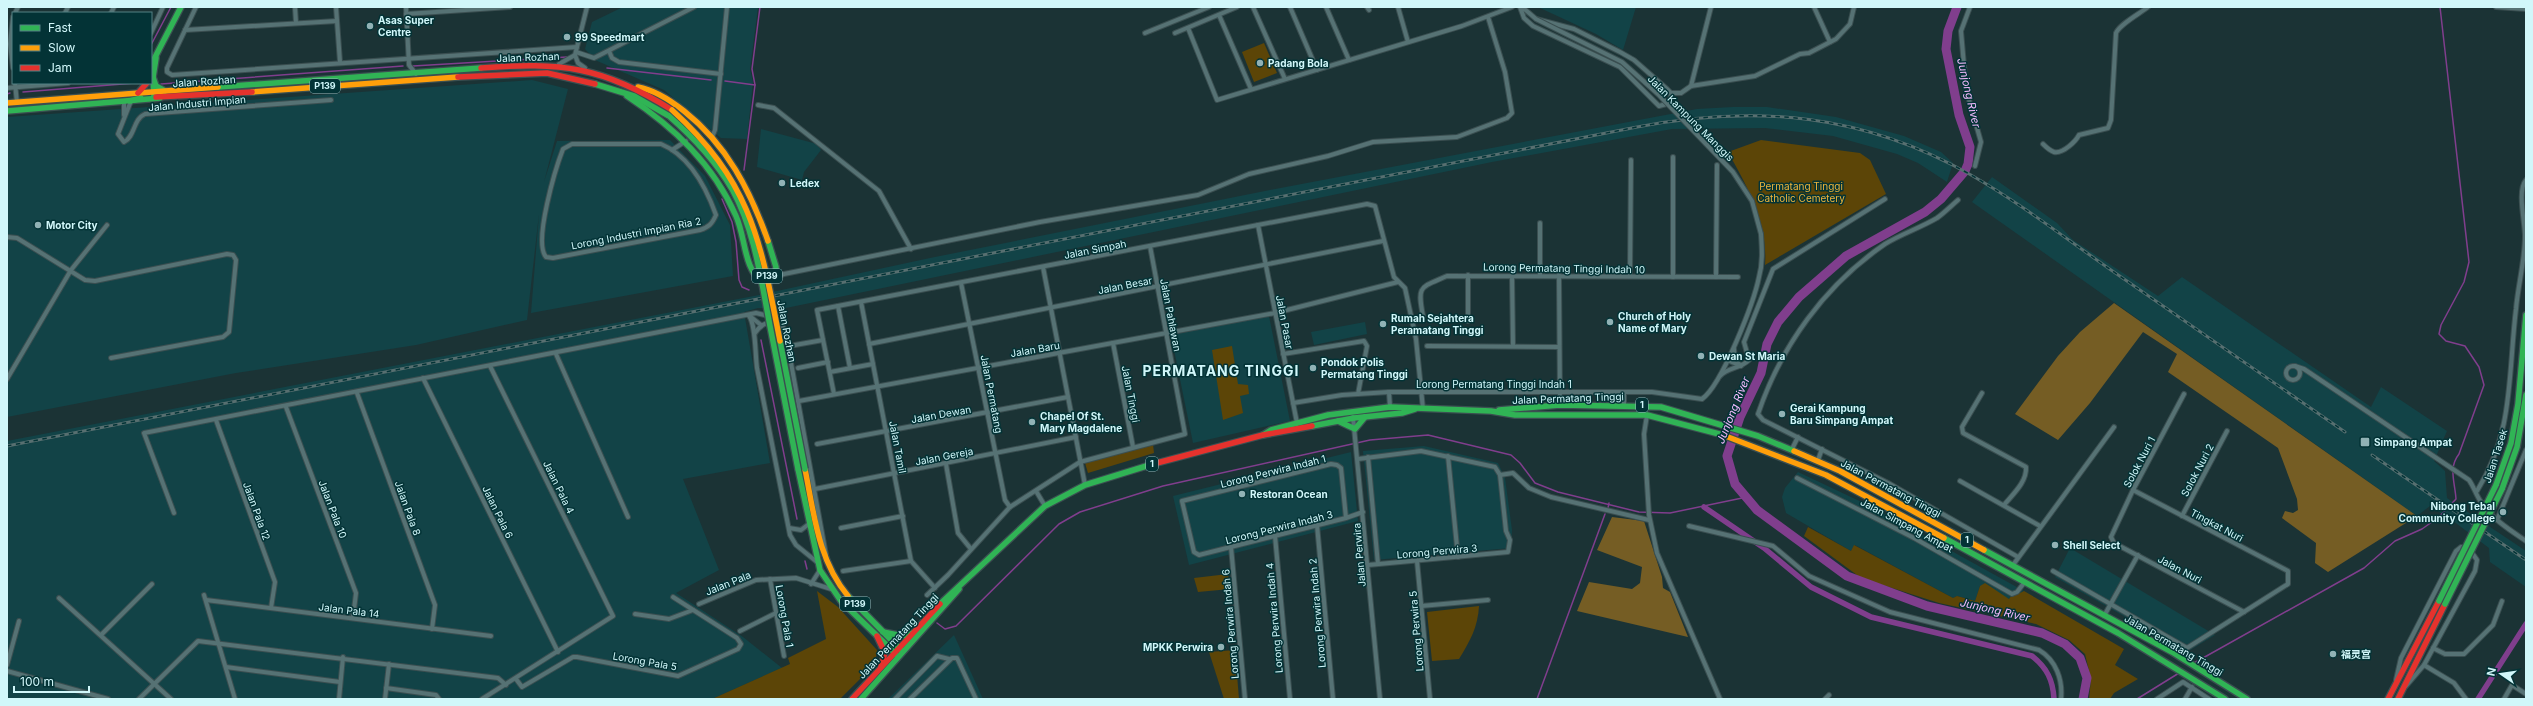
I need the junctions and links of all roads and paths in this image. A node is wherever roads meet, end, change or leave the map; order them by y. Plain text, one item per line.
1 (163, 7) edge
2 (181, 7) edge
3 (196, 7) edge
4 (295, 7) edge
5 (336, 7) edge
6 (406, 7) edge
7 (510, 7) edge
8 (587, 7) edge
9 (694, 7) edge
10 (727, 7) edge
11 (1209, 7) edge
12 (1238, 7) edge
13 (1253, 7) edge
14 (1290, 7) edge
15 (1326, 7) edge
16 (1398, 7) edge
17 (1512, 7) edge
18 (1521, 7) edge
19 (1710, 7) edge
20 (1814, 7) edge
21 (1854, 7) edge
22 (1970, 7) edge
23 (2148, 7) edge
24 (2496, 7) edge
25 (448, 9) edge
26 (2526, 9) edge
27 (406, 14) junction
28 (1219, 15) junction
29 (1488, 17) junction
30 (1536, 19) junction
31 (337, 21) junction
32 (296, 23) junction
33 (12, 24) edge
34 (1188, 28) junction
35 (185, 30) junction
36 (152, 31) edge
37 (1145, 33) dead end
38 (1175, 33) dead end
39 (1408, 42) junction
40 (1830, 42) junction
41 (9, 44) edge
42 (576, 51) junction
43 (609, 51) junction
44 (409, 57) junction
45 (156, 58) junction
46 (1349, 60) junction
47 (12, 62) edge
48 (340, 62) junction
49 (152, 64) edge
50 (559, 64) junction
51 (409, 65) junction
52 (585, 68) junction
53 (1317, 70) junction
54 (416, 74) junction
55 (721, 74) junction
56 (402, 75) junction
57 (153, 77) junction
58 (1285, 79) junction
59 (42, 84) edge
60 (147, 84) edge
61 (148, 84) edge
62 (15, 85) edge
63 (632, 86) junction
64 (1691, 86) junction
65 (7, 88) edge
66 (1251, 89) junction
67 (620, 91) junction
68 (170, 92) junction
69 (1671, 93) junction
70 (135, 94) junction
71 (151, 95) junction
72 (166, 98) junction
73 (331, 100) dead end
74 (128, 101) junction
75 (7, 103) edge
76 (17, 103) junction
77 (758, 105) dead end
78 (17, 110) junction
79 (7, 111) edge
80 (123, 120) junction
81 (712, 137) junction
82 (686, 141) junction
83 (2043, 144) dead end
84 (672, 150) junction
85 (1673, 157) dead end
86 (1631, 160) dead end
87 (1717, 164) dead end
88 (1975, 166) dead end
89 (2526, 180) edge
90 (1885, 199) dead end
91 (1958, 200) dead end
92 (1540, 222) dead end
93 (106, 225) dead end
94 (1258, 225) junction
95 (7, 237) edge
96 (1383, 241) junction
97 (1150, 246) junction
98 (911, 249) junction
99 (1266, 264) junction
100 (1043, 268) junction
101 (71, 270) junction
102 (1468, 275) junction
103 (1512, 275) junction
104 (1540, 275) junction
105 (1559, 276) junction
106 (1630, 276) junction
107 (1672, 277) junction
108 (1716, 277) junction
109 (1738, 277) dead end
110 (775, 278) junction
111 (1398, 282) junction
112 (961, 283) junction
113 (1157, 286) junction
114 (861, 302) junction
115 (838, 306) junction
116 (1050, 308) junction
117 (1275, 313) junction
118 (2526, 315) edge
119 (749, 316) junction
120 (1423, 316) dead end
121 (1468, 321) dead end
122 (775, 322) junction
123 (970, 324) junction
124 (762, 325) junction
125 (755, 333) junction
126 (1166, 333) junction
127 (823, 340) junction
128 (1113, 343) junction
129 (869, 344) junction
130 (1734, 344) junction
131 (794, 345) dead end
132 (1427, 346) dead end
133 (1512, 346) junction
134 (1559, 346) junction
135 (1059, 353) junction
136 (556, 354) junction
137 (1283, 354) junction
138 (111, 358) dead end
139 (1727, 360) junction
140 (828, 362) junction
141 (873, 364) junction
142 (490, 366) junction
143 (1740, 366) junction
144 (2295, 366) junction
145 (798, 368) dead end
146 (850, 368) junction
147 (978, 368) junction
148 (830, 372) junction
149 (2310, 374) junction
150 (2298, 377) junction
151 (424, 378) junction
152 (7, 379) edge
153 (1716, 381) junction
154 (878, 386) junction
155 (1560, 391) junction
156 (1389, 392) junction
157 (1421, 392) junction
158 (1624, 392) junction
159 (357, 393) junction
160 (1982, 393) dead end
161 (834, 394) junction
162 (1358, 394) junction
163 (2184, 394) dead end
164 (2526, 395) edge
165 (1068, 397) junction
166 (1695, 399) joint
167 (799, 401) junction
168 (1293, 403) junction
169 (1560, 405) junction
170 (1624, 405) junction
171 (286, 407) junction
172 (1390, 407) junction
173 (1416, 409) junction
174 (1423, 409) junction
175 (1353, 410) junction
176 (1491, 411) junction
177 (987, 413) junction
178 (1568, 415) junction
179 (1646, 415) junction
180 (1367, 416) junction
181 (1354, 418) junction
182 (216, 420) junction
183 (1338, 420) junction
184 (1296, 423) junction
185 (2114, 427) dead end
186 (1355, 429) junction
187 (2227, 431) dead end
188 (886, 432) junction
189 (1263, 435) junction
190 (1798, 436) junction
191 (1076, 438) junction
192 (817, 444) dead end
193 (1133, 448) junction
194 (1792, 449) junction
195 (1822, 449) junction
196 (2526, 450) edge
197 (996, 454) junction
198 (1448, 456) junction
199 (1368, 457) junction
200 (1358, 459) junction
201 (1818, 460) junction
202 (1080, 462) junction
203 (946, 464) junction
204 (895, 474) junction
205 (1500, 475) junction
206 (1797, 478) dead end
207 (1960, 481) dead end
208 (1085, 485) junction
209 (2499, 487) junction
210 (815, 489) junction
211 (2133, 490) junction
212 (1036, 491) junction
213 (2477, 491) junction
214 (2004, 505) junction
215 (1045, 506) junction
216 (1010, 507) junction
217 (1363, 512) junction
218 (174, 513) dead end
219 (903, 516) junction
220 (2182, 516) junction
221 (628, 517) dead end
222 (1346, 518) junction
223 (1649, 520) junction
224 (2497, 520) junction
225 (809, 524) junction
226 (1317, 525) junction
227 (1689, 526) dead end
228 (2040, 526) junction
229 (789, 528) junction
230 (841, 528) dead end
231 (1275, 536) junction
232 (2111, 538) joint
233 (2526, 541) edge
234 (1231, 547) junction
235 (971, 549) junction
236 (1199, 555) joint
237 (2138, 556) junction
238 (1458, 557) junction
239 (2018, 557) junction
240 (911, 561) junction
241 (1417, 561) junction
242 (817, 562) junction
243 (1378, 564) junction
244 (1368, 565) junction
245 (2013, 565) junction
246 (829, 567) junction
247 (820, 570) junction
248 (843, 571) dead end
249 (2053, 571) dead end
250 (770, 579) junction
251 (2024, 583) junction
252 (152, 584) dead end
253 (811, 584) junction
254 (960, 587) junction
255 (831, 588) junction
256 (934, 588) junction
257 (204, 595) dead end
258 (927, 595) dead end
259 (673, 597) dead end
260 (59, 598) dead end
261 (206, 600) junction
262 (1488, 600) dead end
263 (2502, 601) dead end
264 (699, 604) dead end
265 (2111, 604) junction
266 (1421, 606) junction
267 (270, 608) junction
268 (693, 610) junction
269 (2244, 612) junction
270 (776, 613) junction
271 (635, 614) dead end
272 (2104, 616) junction
273 (353, 618) junction
274 (19, 621) dead end
275 (432, 629) junction
276 (740, 631) dead end
277 (913, 633) junction
278 (880, 634) junction
279 (101, 636) junction
280 (491, 636) dead end
281 (219, 643) junction
282 (2432, 648) junction
283 (558, 652) junction
284 (899, 653) junction
285 (784, 656) dead end
286 (343, 658) junction
287 (951, 658) junction
288 (7, 664) edge
289 (389, 664) junction
290 (2424, 665) junction
291 (226, 667) junction
292 (7, 670) edge
293 (880, 670) junction
294 (516, 679) junction
295 (340, 682) junction
296 (154, 684) junction
297 (2395, 684) junction
298 (506, 685) junction
299 (386, 688) junction
300 (2192, 688) junction
301 (2403, 689) junction
302 (2526, 694) edge
303 (1829, 695) dead end
304 (108, 699) edge
305 (139, 699) edge
306 (170, 699) edge
307 (235, 699) edge
308 (339, 699) edge
309 (385, 699) edge
310 (439, 699) edge
311 (482, 699) edge
312 (852, 699) edge
313 (862, 699) edge
314 (895, 699) edge
315 (910, 699) edge
316 (976, 699) edge
317 (1245, 699) edge
318 (1290, 699) edge
319 (1333, 699) edge
320 (1380, 699) edge
321 (1430, 699) edge
322 (1720, 699) edge
323 (1825, 699) edge
324 (2061, 699) edge
325 (2156, 699) edge
326 (2185, 699) edge
327 (2209, 699) edge
328 (2225, 699) edge
329 (2247, 699) edge
330 (2388, 699) edge
331 (2398, 699) edge
332 (2466, 699) edge
333 (2504, 699) edge

1 - 36 street
2 - 45 main road
3 - 35 street
4 - 32 street
5 - 31 street
6 - 27 street
7 - 25 street
8 - 42 street
9 - 43 street, Jalan Rozhan
10 - 55 street
11 - 37 street
12 - 28 street
13 - 58 street
14 - 53 street
15 - 46 street
16 - 39 street
17 - 29 street
18 - 30 street, Jalan Kampung Manggis
18 - 69 street
19 - 64 street
20 - 40 street
21 - 40 street
22 - 88 street
23 - 83 street
24 - 26 street
25 - 27 street
27 - 44 street
28 - 34 street
28 - 66 street
29 - 39 street
29 - 98 street
30 - 69 street
30 - 130 street, Jalan Kampung Manggis, bridge
31 - 32 street
31 - 48 street
32 - 35 street
33 - 41 street
34 - 38 street
34 - 66 street
35 - 48 street, Jalan Rozhan
39 - 46 street
40 - 64 street
41 - 47 street
42 - 43 street, Jalan Rozhan
42 - 44 street, Jalan Rozhan
42 - 50 street
42 - 52 street
43 - 55 street
44 - 48 street, Jalan Rozhan
44 - 51 street
45 - 49 main road
45 - 57 main road
46 - 53 street
50 - 52 main road, Jalan Rozhan / P139
50 - 54 main road, Jalan Rozhan / P139
51 - 54 street
51 - 56 street
52 - 63 main road, Jalan Rozhan / P139
53 - 58 street
54 - 56 main road, Jalan Rozhan / P139
55 - 81 street
56 - 68 main road, Jalan Rozhan / P139
57 - 68 main road
57 - 71 main road
58 - 66 street
59 - 62 street
60 - 70 main road
61 - 71 main road
62 - 65 street
62 - 76 street
63 - 81 main road
63 - 246 main road, Jalan Rozhan / P139, bridge
64 - 69 street
67 - 72 main road, Jalan Rozhan / P139
67 - 82 main road
67 - 225 main road, Jalan Rozhan / P139, bridge
68 - 71 main road, Jalan Rozhan / P139
70 - 71 main road, Jalan Rozhan / P139
70 - 76 main road, Jalan Rozhan / P139
71 - 72 main road, Jalan Rozhan / P139
71 - 74 main road, Jalan Rozhan / P139
72 - 74 main road
73 - 80 street, Jalan Industri Impian
74 - 78 main road, Jalan Rozhan / P139
74 - 80 street
74 - 80 street, Jalan Industri Impian
75 - 76 main road, Jalan Rozhan / P139
76 - 78 main road
77 - 98 street
78 - 79 main road, Jalan Rozhan / P139
81 - 110 main road
82 - 84 street
82 - 110 main road
84 - 84 street, Lorong Industri Impian Ria 2
85 - 107 street
86 - 106 street
87 - 108 street
89 - 213 street
90 - 143 street
91 - 190 street
92 - 104 street
93 - 101 street
94 - 96 street, Jalan Simpah
94 - 97 street, Jalan Simpah
94 - 99 street, Jalan Pasar
95 - 101 street
96 - 99 street, Jalan Besar
96 - 111 street
97 - 100 street, Jalan Simpah
97 - 113 street, Jalan Pahlawan
98 - 110 street
99 - 113 street, Jalan Besar
99 - 117 street, Jalan Pasar
100 - 112 street, Jalan Simpah
100 - 116 street
101 - 138 street
101 - 152 street
102 - 103 street, Lorong Permatang Tinggi Indah 10
102 - 120 street, Lorong Permatang Tinggi Indah 10
102 - 121 street
103 - 104 street, Lorong Permatang Tinggi Indah 10
103 - 133 street
104 - 105 street, Lorong Permatang Tinggi Indah 10
105 - 106 street, Lorong Permatang Tinggi Indah 10
105 - 134 street
106 - 107 street, Lorong Permatang Tinggi Indah 10
107 - 108 street, Lorong Permatang Tinggi Indah 10
108 - 109 street, Lorong Permatang Tinggi Indah 10
111 - 117 street
111 - 157 street
112 - 114 street, Jalan Simpah
112 - 123 street, Jalan Permatang
113 - 116 street, Jalan Besar
113 - 126 street, Jalan Pahlawan
114 - 115 street, Jalan Simpah
114 - 129 street, Jalan Tamil
115 - 127 street, Jalan Simpah
115 - 146 street
116 - 123 street, Jalan Besar
116 - 135 street
117 - 126 street, Jalan Baru
117 - 137 street, Jalan Pasar
118 - 209 main road, Jalan Tasek
119 - 122 street
119 - 124 street
119 - 125 street
119 - 136 street
122 - 124 street
122 - 167 street
123 - 129 street, Jalan Besar
123 - 147 street, Jalan Permatang
124 - 125 street
125 - 229 street
126 - 128 street, Jalan Baru
126 - 193 street, Jalan Pahlawan
127 - 131 street
127 - 140 street
128 - 135 street, Jalan Baru
128 - 193 street, Jalan Tinggi
129 - 141 street, Jalan Tamil
130 - 139 street, Jalan Kampung Manggis
130 - 143 street
132 - 133 street
133 - 134 street
134 - 155 street
135 - 147 street, Jalan Baru
135 - 165 street
136 - 142 street
136 - 221 street
137 - 162 street
137 - 168 street, Jalan Pasar
139 - 143 street
139 - 153 street, Jalan Kampung Manggis
140 - 145 street
140 - 148 street
141 - 146 street
141 - 154 street, Jalan Tamil
142 - 151 street
142 - 283 street, Jalan Pala 4
143 - 153 street
144 - 149 street
144 - 150 street
144 - 150 street
146 - 148 street
147 - 154 street, Jalan Baru
147 - 177 street, Jalan Permatang
148 - 161 street
149 - 150 street
149 - 213 street
151 - 159 street
151 - 283 street, Jalan Pala 6
153 - 166 street, Jalan Kampung Manggis
154 - 161 street, Jalan Baru
154 - 188 street, Jalan Tamil
155 - 157 street, Lorong Permatang Tinggi Indah 1
155 - 158 street, Lorong Permatang Tinggi Indah 1
155 - 169 street
156 - 157 street, Lorong Permatang Tinggi Indah 1
156 - 162 street, Lorong Permatang Tinggi Indah 1
156 - 172 street
157 - 174 street
158 - 166 street, Lorong Permatang Tinggi Indah 1
158 - 170 street
159 - 171 street
159 - 275 street, Jalan Pala 8
160 - 214 street
161 - 167 street, Jalan Baru
162 - 168 street, Lorong Permatang Tinggi Indah 1
163 - 211 street, Solok Nuri 1
164 - 209 main road, Jalan Tasek
165 - 177 street, Jalan Dewan
165 - 191 street
167 - 210 street
168 - 184 street, Jalan Pasar
169 - 170 main road, Jalan Permatang Tinggi / 1
169 - 176 main road, Jalan Permatang Tinggi / 1
169 - 178 main road
170 - 194 main road, Jalan Permatang Tinggi / 1
171 - 182 street
171 - 273 street, Jalan Pala 10
172 - 173 main road, Jalan Permatang Tinggi / 1
172 - 175 main road, Jalan Permatang Tinggi / 1
173 - 174 main road, Jalan Permatang Tinggi / 1
173 - 180 main road, Jalan Permatang Tinggi / 1
174 - 176 main road, Jalan Permatang Tinggi / 1
175 - 181 street, Jalan Perwira
175 - 184 main road, Jalan Permatang Tinggi / 1
176 - 178 main road, Jalan Permatang Tinggi / 1
177 - 188 street, Jalan Dewan
177 - 197 street, Jalan Permatang
178 - 179 main road, Jalan Permatang Tinggi / 1
179 - 223 street
179 - 251 main road, Jalan Permatang Tinggi / 1
180 - 181 main road, Jalan Permatang Tinggi / 1
180 - 186 main road
181 - 183 main road, Jalan Permatang Tinggi / 1
181 - 186 street, Jalan Perwira
182 - 218 street
182 - 267 street, Jalan Pala 12
183 - 186 main road
183 - 189 main road, Jalan Permatang Tinggi / 1
184 - 189 main road, Jalan Permatang Tinggi / 1
185 - 228 street
186 - 200 street, Jalan Perwira
187 - 220 street, Solok Nuri 2
188 - 192 street, Jalan Dewan
188 - 204 street, Jalan Tamil
189 - 208 main road, Jalan Permatang Tinggi / 1
190 - 194 street
190 - 195 street
191 - 197 street, Jalan Gereja
191 - 202 street
193 - 202 street
194 - 201 main road, Jalan Permatang Tinggi / 1
195 - 201 street
195 - 239 street
196 - 224 street
197 - 203 street, Jalan Gereja
197 - 216 street, Jalan Permatang
198 - 199 street
198 - 205 street
198 - 238 street
199 - 200 street
199 - 243 street
200 - 217 street, Jalan Perwira
201 - 245 main road, Jalan Permatang Tinggi / 1
202 - 208 street
202 - 212 street
203 - 204 street, Jalan Gereja
203 - 235 street
204 - 210 street, Jalan Gereja
204 - 219 street, Jalan Tamil
205 - 223 street
205 - 238 street, Lorong Perwira 3
206 - 251 street, Jalan Simpang Ampat
207 - 214 street
208 - 215 main road, Jalan Permatang Tinggi / 1
209 - 297 main road, Jalan Tasek, bridge
209 - 301 main road, Jalan Tasek, bridge
210 - 246 street
211 - 220 street, Tingkat Nuri
211 - 232 street, Solok Nuri 1
212 - 215 street
212 - 216 street
213 - 224 street
214 - 228 street
215 - 254 main road, Jalan Permatang Tinggi / 1
216 - 235 street
217 - 222 street, Lorong Perwira Indah 3
217 - 244 street, Jalan Perwira
219 - 230 street
219 - 240 street, Jalan Tamil
220 - 269 street, Tingkat Nuri
222 - 226 street, Lorong Perwira Indah 3
222 - 236 street, Lorong Perwira Indah 1
223 - 322 street
224 - 233 street
225 - 229 street
225 - 242 main road, Jalan Rozhan / P139
226 - 231 street, Lorong Perwira Indah 3
226 - 319 street, Lorong Perwira Indah 2
227 - 324 street
228 - 239 street
229 - 242 street
231 - 234 street, Lorong Perwira Indah 3
231 - 318 street, Lorong Perwira Indah 4
232 - 237 street, Jalan Nuri
234 - 236 street, Lorong Perwira Indah 3
234 - 317 street, Lorong Perwira Indah 6
235 - 256 street
237 - 265 street
237 - 269 street, Jalan Nuri
238 - 241 street, Lorong Perwira 3
239 - 245 street
240 - 248 street
240 - 256 street
241 - 243 street, Lorong Perwira 3
241 - 266 street, Lorong Perwira 5
242 - 247 main road, Jalan Rozhan / P139
243 - 244 street, Lorong Perwira 3
244 - 320 street, Jalan Perwira
245 - 272 main road, Jalan Permatang Tinggi / 1
246 - 278 main road, Jalan Rozhan / P139
247 - 253 street
247 - 255 main road, Jalan Rozhan / P139
249 - 265 street, Jalan Permatang Tinggi
250 - 253 street, Jalan Pala
250 - 264 street, Jalan Pala
250 - 270 street, Lorong Pala 1
251 - 328 main road, Jalan Permatang Tinggi / 1
252 - 279 street
253 - 255 street, Jalan Pala
254 - 277 main road, Jalan Permatang Tinggi / 1
254 - 284 main road, Jalan Permatang Tinggi / 1
255 - 278 main road, Jalan Rozhan / P139
256 - 258 street
257 - 261 street
259 - 268 street, Lorong Pala 5
260 - 279 street
261 - 267 street, Jalan Pala 14
261 - 281 street
262 - 266 street
263 - 282 street
265 - 269 street, Jalan Permatang Tinggi
265 - 272 street
266 - 321 street, Lorong Perwira 5
267 - 273 street, Jalan Pala 14
268 - 271 street
268 - 294 street, Lorong Pala 5
270 - 276 street
270 - 285 street, Lorong Pala 1
272 - 329 main road, Jalan Permatang Tinggi / 1
273 - 275 street, Jalan Pala 14
274 - 288 street
275 - 280 street, Jalan Pala 14
277 - 278 main road
277 - 284 main road, Jalan Permatang Tinggi / 1
278 - 284 main road, Jalan Rozhan / P139
278 - 293 main road
279 - 296 street
281 - 286 street
281 - 291 street
281 - 296 street
282 - 290 street
282 - 297 street
283 - 294 street
284 - 293 main road, Jalan Permatang Tinggi / 1
284 - 313 main road, Jalan Permatang Tinggi / 1
286 - 289 street
286 - 295 street
287 - 314 street
287 - 315 street
287 - 316 street
289 - 298 street
289 - 299 street
290 - 301 street
290 - 332 street
291 - 295 street
291 - 307 street
292 - 304 street
293 - 312 main road, Jalan Permatang Tinggi / 1
294 - 298 street
295 - 308 street
296 - 305 street
296 - 306 street
297 - 330 main road, Jalan Tasek
298 - 311 street
299 - 309 street
299 - 310 street
300 - 325 street
300 - 326 street
300 - 327 street
301 - 331 main road, Jalan Tasek
302 - 333 street
303 - 323 street

